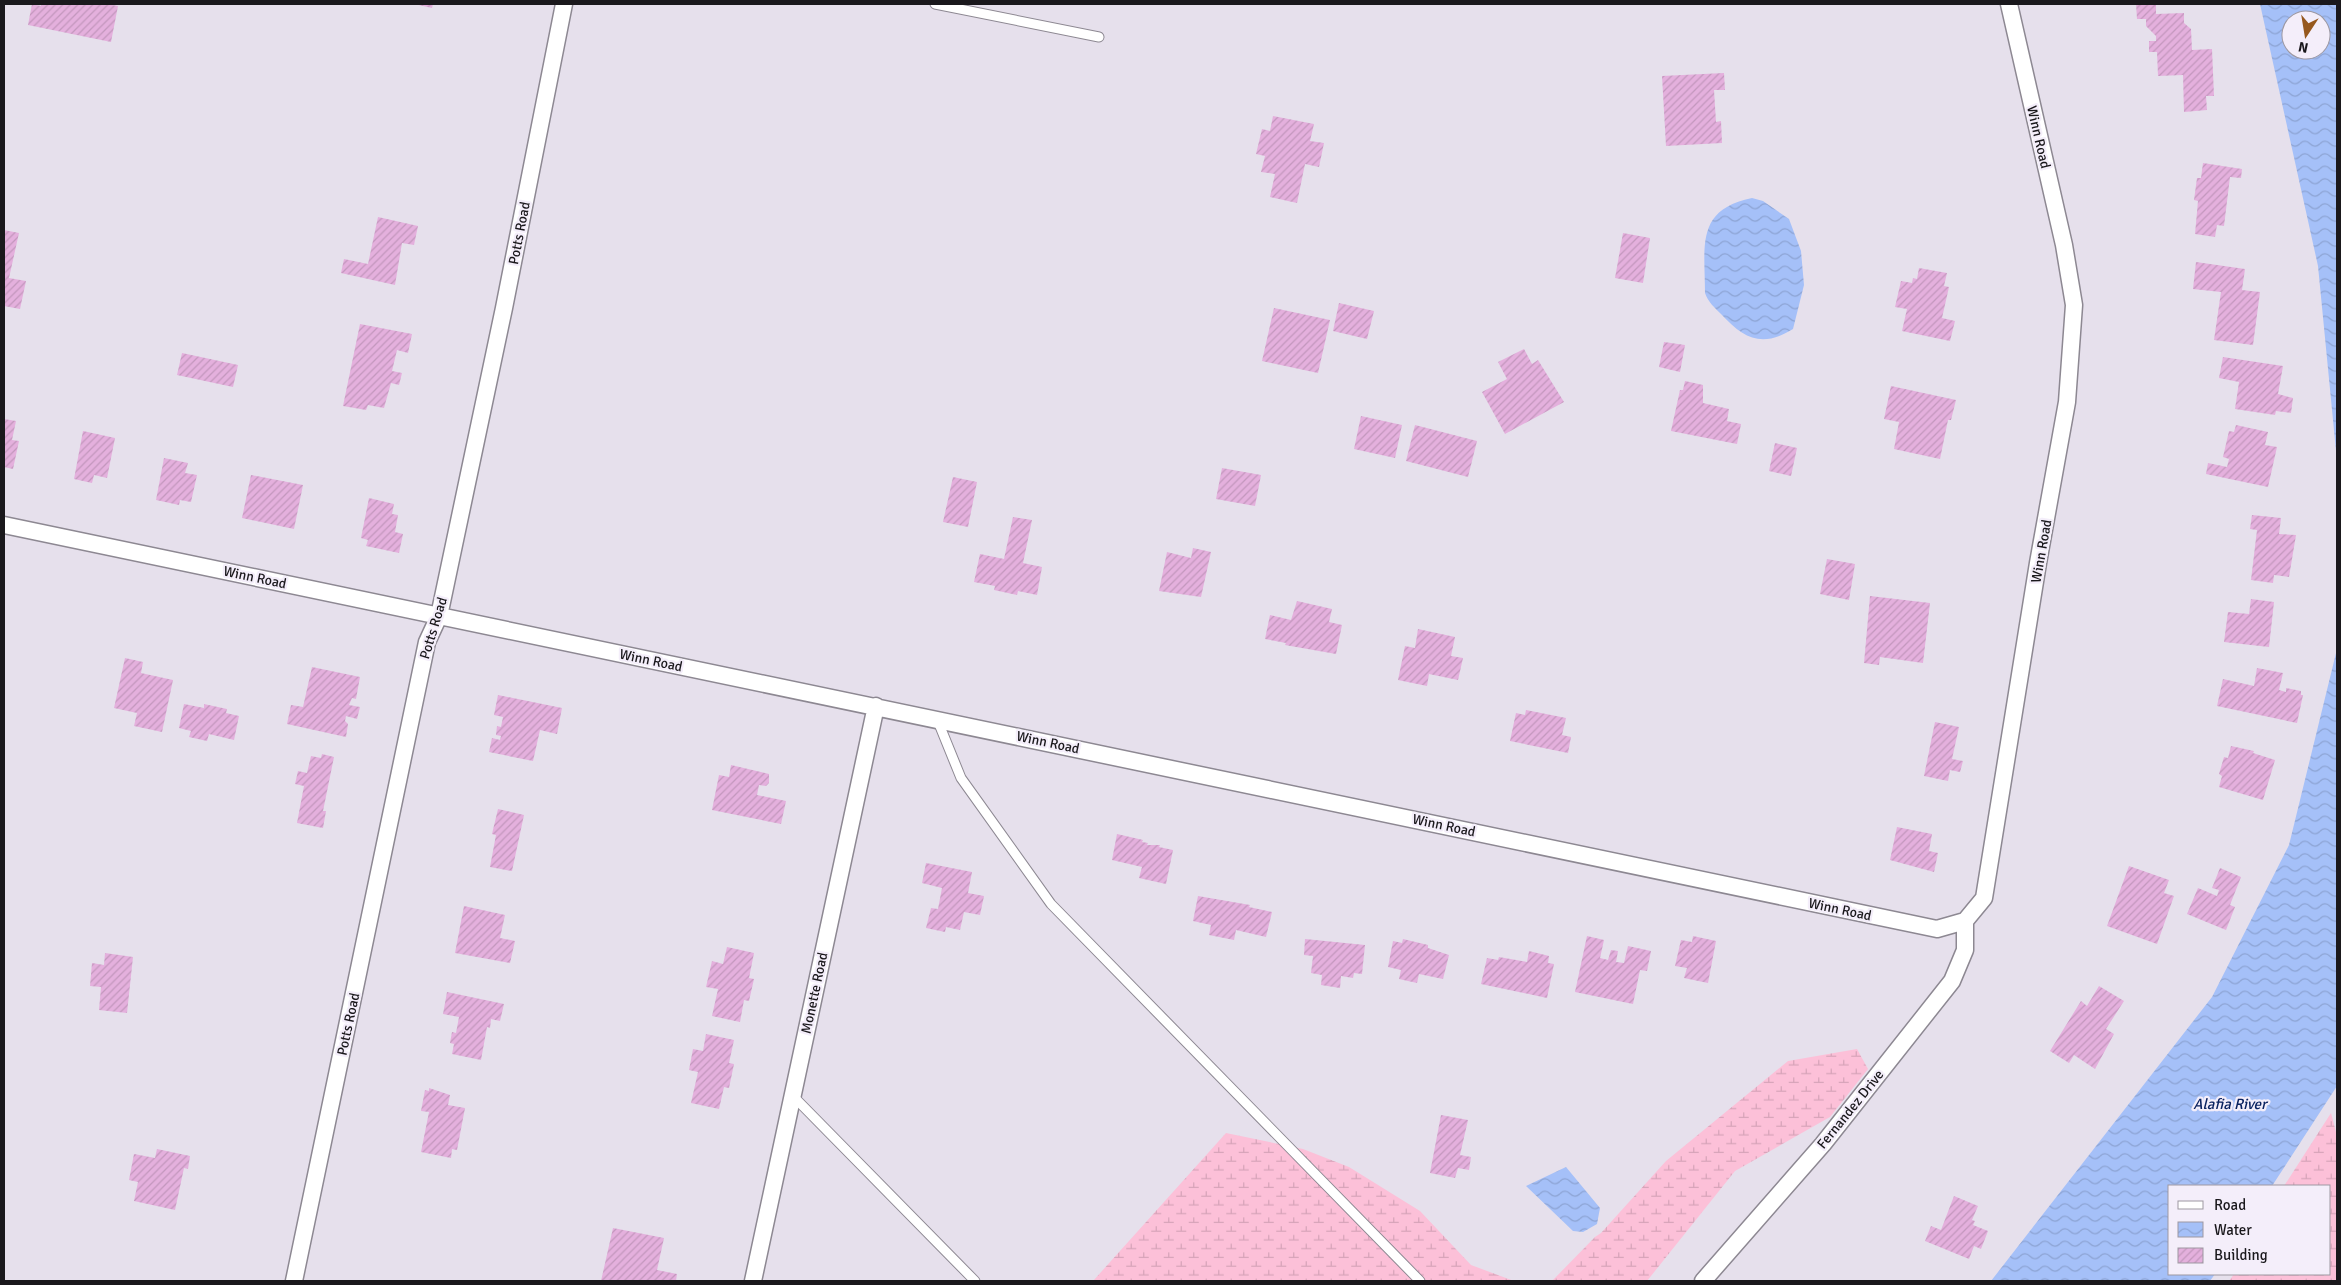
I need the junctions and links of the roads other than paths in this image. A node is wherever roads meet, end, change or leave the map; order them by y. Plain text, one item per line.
1 (564, 4) edge
2 (934, 4) edge
3 (2009, 4) edge
4 (1099, 37) dead end
5 (4, 524) edge
6 (439, 616) junction
7 (876, 706) junction
8 (936, 719) junction
9 (1965, 921) junction
10 (794, 1096) junction
11 (294, 1281) edge
12 (753, 1281) edge
13 (975, 1281) edge
14 (1420, 1281) edge
15 (1703, 1281) edge

1 - 6 street, Potts Road
2 - 4 lane
3 - 9 street, Winn Road
5 - 6 street, Winn Road
6 - 7 street, Winn Road
6 - 11 street, Potts Road
7 - 8 street, Winn Road
7 - 10 street, Monette Road
8 - 9 street, Winn Road
8 - 14 lane
9 - 15 street, Fernandez Drive
10 - 12 street, Monette Road
10 - 13 lane

